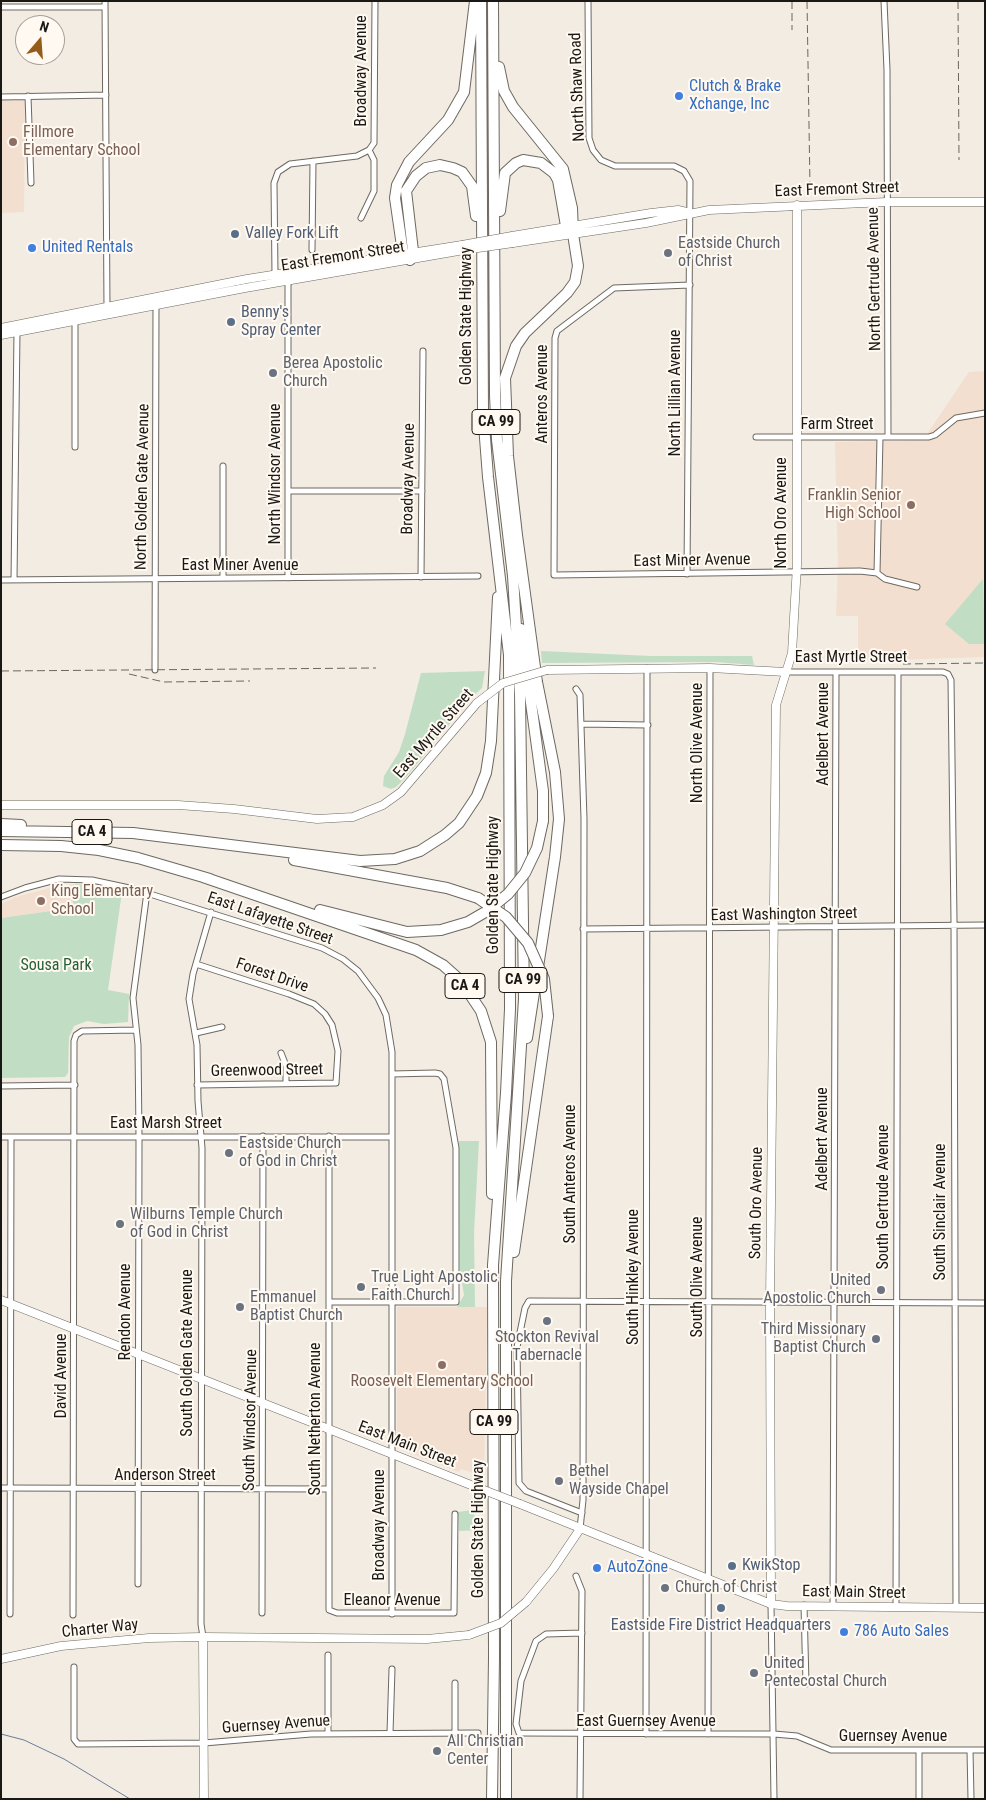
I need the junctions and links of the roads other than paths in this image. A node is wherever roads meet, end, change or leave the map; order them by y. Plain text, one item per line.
1 (375, 1) edge
2 (475, 1) edge
3 (481, 1) edge
4 (493, 1) edge
5 (588, 1) edge
6 (884, 1) edge
7 (105, 4) edge
8 (1, 7) edge
9 (28, 96) junction
10 (106, 96) junction
11 (1, 97) edge
12 (369, 150) junction
13 (313, 161) junction
14 (31, 183) dead end
15 (887, 202) junction
16 (985, 202) edge
17 (797, 205) junction
18 (691, 213) junction
19 (361, 218) dead end
20 (571, 228) junction
21 (494, 241) junction
22 (312, 250) dead end
23 (409, 255) junction
24 (482, 271) junction
25 (274, 275) junction
26 (287, 276) junction
27 (690, 285) junction
28 (156, 305) junction
29 (107, 311) junction
30 (75, 317) junction
31 (1, 328) edge
32 (17, 328) junction
33 (1, 335) edge
34 (423, 351) dead end
35 (985, 413) edge
36 (756, 437) dead end
37 (796, 437) junction
38 (880, 437) junction
39 (888, 437) junction
40 (74, 447) dead end
41 (223, 466) dead end
42 (289, 491) junction
43 (422, 491) junction
44 (500, 571) junction
45 (877, 572) junction
46 (796, 573) junction
47 (687, 574) junction
48 (554, 575) joint
49 (478, 576) dead end
50 (421, 577) junction
51 (223, 578) junction
52 (288, 578) junction
53 (154, 579) junction
54 (1, 580) edge
55 (14, 580) junction
56 (917, 586) dead end
57 (514, 602) junction
58 (647, 668) junction
59 (710, 668) junction
60 (155, 670) dead end
61 (786, 672) junction
62 (836, 672) junction
63 (898, 672) junction
64 (948, 674) joint
65 (576, 689) dead end
66 (581, 724) junction
67 (648, 725) junction
68 (1, 805) edge
69 (775, 818) joint
70 (711, 819) joint
71 (1, 824) edge
72 (1, 831) edge
73 (100, 832) junction
74 (182, 839) junction
75 (1, 845) edge
76 (61, 846) junction
77 (1, 850) edge
78 (203, 877) junction
79 (148, 892) junction
80 (1, 897) edge
81 (211, 912) junction
82 (897, 926) junction
83 (954, 926) junction
84 (985, 926) edge
85 (836, 927) junction
86 (711, 928) junction
87 (774, 928) junction
88 (583, 929) junction
89 (646, 929) junction
90 (196, 964) junction
91 (222, 1027) dead end
92 (136, 1030) junction
93 (196, 1033) junction
94 (281, 1053) dead end
95 (521, 1060) junction
96 (392, 1074) junction
97 (286, 1083) junction
98 (336, 1083) joint
99 (197, 1085) junction
100 (1, 1086) edge
101 (75, 1086) junction
102 (75, 1136) junction
103 (202, 1136) junction
104 (263, 1136) junction
105 (330, 1136) junction
106 (1, 1137) edge
107 (11, 1137) junction
108 (139, 1137) junction
109 (391, 1137) junction
110 (493, 1265) junction
111 (1, 1300) edge
112 (329, 1302) junction
113 (391, 1302) junction
114 (583, 1302) junction
115 (646, 1303) junction
116 (710, 1303) junction
117 (770, 1303) junction
118 (835, 1303) junction
119 (896, 1303) junction
120 (954, 1303) junction
121 (985, 1303) edge
122 (11, 1304) junction
123 (75, 1329) junction
124 (138, 1354) junction
125 (505, 1357) junction
126 (202, 1379) junction
127 (264, 1403) junction
128 (329, 1430) junction
129 (392, 1455) junction
130 (1, 1488) edge
131 (11, 1488) junction
132 (74, 1488) junction
133 (138, 1488) junction
134 (202, 1488) junction
135 (262, 1488) junction
136 (329, 1488) junction
137 (582, 1513) junction
138 (455, 1514) dead end
139 (580, 1529) junction
140 (646, 1555) junction
141 (576, 1576) dead end
142 (709, 1580) junction
143 (138, 1584) dead end
144 (771, 1604) junction
145 (804, 1605) junction
146 (833, 1606) junction
147 (896, 1607) junction
148 (956, 1608) junction
149 (985, 1608) edge
150 (331, 1612) joint
151 (262, 1613) dead end
152 (10, 1614) dead end
153 (392, 1614) junction
154 (73, 1615) dead end
155 (582, 1633) junction
156 (203, 1637) junction
157 (328, 1655) dead end
158 (1, 1659) edge
159 (74, 1667) dead end
160 (392, 1669) dead end
161 (455, 1683) dead end
162 (806, 1684) dead end
163 (390, 1733) junction
164 (455, 1733) junction
165 (478, 1733) dead end
166 (328, 1734) junction
167 (582, 1734) junction
168 (646, 1734) junction
169 (708, 1734) junction
170 (774, 1734) junction
171 (204, 1742) junction
172 (919, 1750) junction
173 (970, 1750) junction
174 (985, 1750) edge
175 (204, 1799) edge
176 (492, 1799) edge
177 (506, 1799) edge
178 (580, 1799) edge
179 (774, 1799) edge
180 (919, 1799) edge
181 (971, 1799) edge

1 - 12 street, Broadway Avenue
2 - 23 highway
3 - 24 highway, Golden State Highway / CA 99
4 - 20 highway
4 - 21 highway, Golden State Highway / CA 99
5 - 18 street, North Shaw Road
6 - 15 street, North Gertrude Avenue
7 - 8 street
7 - 10 street
9 - 10 street
9 - 11 street
9 - 14 street
10 - 29 street
12 - 13 street, Broadway Avenue
12 - 19 street
13 - 22 street
13 - 25 street, Broadway Avenue
15 - 16 street, East Fremont Street
15 - 17 street, East Fremont Street
15 - 39 street, North Gertrude Avenue
17 - 18 street, East Fremont Street
17 - 37 street, North Oro Avenue
18 - 20 street, East Fremont Street
18 - 27 street, North Lillian Avenue
20 - 21 highway
20 - 23 street, East Fremont Street, bridge
20 - 95 highway
21 - 57 highway, Golden State Highway / CA 99
23 - 24 highway
23 - 26 street, East Fremont Street
24 - 44 highway, Golden State Highway / CA 99
25 - 26 street, East Fremont Street
25 - 29 street, East Fremont Street
26 - 28 street, East Fremont Street
26 - 42 street, North Windsor Avenue
27 - 47 street, North Lillian Avenue
27 - 48 street, Anteros Avenue
28 - 29 street, East Fremont Street
28 - 53 street, North Golden Gate Avenue
29 - 30 street, East Fremont Street
30 - 32 street, East Fremont Street
30 - 40 street
31 - 32 street, East Fremont Street
32 - 33 street, East Fremont Street
32 - 55 street
34 - 43 street, Broadway Avenue
35 - 39 street, Farm Street
36 - 37 street, Farm Street
37 - 38 street, Farm Street
37 - 46 street, North Oro Avenue
38 - 39 street, Farm Street
38 - 45 street
41 - 51 street
42 - 43 street
42 - 52 street, North Windsor Avenue
43 - 50 street, Broadway Avenue
44 - 74 highway
44 - 110 highway, Golden State Highway / CA 99
45 - 46 street, East Miner Avenue
45 - 56 street, East Miner Avenue
46 - 47 street, East Miner Avenue
46 - 61 street, North Oro Avenue
47 - 48 street, East Miner Avenue
49 - 50 street, East Miner Avenue
50 - 52 street, East Miner Avenue
51 - 52 street, East Miner Avenue
51 - 53 street, East Miner Avenue
53 - 55 street, East Miner Avenue
53 - 60 street, North Golden Gate Avenue
54 - 55 street, East Miner Avenue
57 - 78 highway, bridge
57 - 95 highway, Golden State Highway / CA 99
58 - 59 street, East Myrtle Street
58 - 67 street, South Hinkley Avenue
58 - 68 street, East Myrtle Street, bridge
59 - 61 street, East Myrtle Street
59 - 70 street, North Olive Avenue
61 - 62 street, East Myrtle Street
61 - 69 street, North Oro Avenue
62 - 63 street, East Myrtle Street
62 - 85 street, Adelbert Avenue
63 - 64 street, East Myrtle Street
63 - 82 street, South Gertrude Avenue
64 - 83 street, South Sinclair Avenue
65 - 66 street, South Anteros Avenue
66 - 67 street
66 - 88 street, South Anteros Avenue
67 - 89 street, South Hinkley Avenue
69 - 87 street, South Oro Avenue
70 - 86 street, South Olive Avenue
71 - 73 highway
72 - 73 highway, CA 4
73 - 74 highway, CA 4
74 - 125 highway, CA 4, bridge
75 - 76 highway, CA 4
76 - 77 highway
76 - 78 highway, CA 4
78 - 110 highway, CA 4
79 - 80 street, East Lafayette Street
79 - 81 street, East Lafayette Street
79 - 92 street, Rendon Avenue
81 - 90 street, South Golden Gate Avenue
81 - 96 street, East Lafayette Street
82 - 83 street, East Washington Street
82 - 85 street, East Washington Street
82 - 119 street, South Gertrude Avenue
83 - 84 street, East Washington Street
83 - 120 street, South Sinclair Avenue
85 - 87 street, East Washington Street
85 - 118 street, Adelbert Avenue
86 - 87 street, East Washington Street
86 - 89 street, East Washington Street
86 - 116 street, South Olive Avenue
87 - 117 street, South Oro Avenue
88 - 89 street, East Washington Street
88 - 114 street, South Anteros Avenue
89 - 115 street, South Hinkley Avenue
90 - 93 street, South Golden Gate Avenue
90 - 98 street, Forest Drive
91 - 93 street
92 - 101 street, David Avenue
92 - 108 street, Rendon Avenue
93 - 99 street, South Golden Gate Avenue
94 - 97 street
95 - 125 highway, Golden State Highway / CA 99
96 - 109 street, East Lafayette Street
96 - 113 street
97 - 98 street, Greenwood Street
97 - 99 street, Greenwood Street
99 - 103 street, South Golden Gate Avenue
100 - 101 street
101 - 102 street, David Avenue
102 - 107 street, East Marsh Street
102 - 108 street, East Marsh Street
102 - 123 street, David Avenue
103 - 104 street, East Marsh Street
103 - 108 street, East Marsh Street
103 - 126 street, South Golden Gate Avenue
104 - 105 street, East Marsh Street
104 - 127 street, South Windsor Avenue
105 - 109 street, East Marsh Street
105 - 112 street, South Netherton Avenue
106 - 107 street, East Marsh Street
107 - 122 street
108 - 124 street, Rendon Avenue
109 - 113 street, Broadway Avenue
110 - 176 highway, Golden State Highway / CA 99
111 - 122 street, East Main Street
112 - 113 street
112 - 128 street, South Netherton Avenue
113 - 129 street, Broadway Avenue
114 - 115 street
114 - 137 street, South Anteros Avenue
114 - 137 street
115 - 116 street
115 - 140 street, South Hinkley Avenue
116 - 117 street
116 - 142 street, South Olive Avenue
117 - 118 street
117 - 144 street, South Oro Avenue
118 - 119 street
118 - 146 street, Adelbert Avenue
119 - 120 street
119 - 147 street, South Gertrude Avenue
120 - 121 street
120 - 148 street, South Sinclair Avenue
122 - 123 street, East Main Street
122 - 131 street
123 - 124 street, East Main Street
123 - 132 street, David Avenue
124 - 126 street, East Main Street
124 - 133 street, Rendon Avenue
125 - 177 highway, Golden State Highway / CA 99
126 - 127 street, East Main Street
126 - 134 street, South Golden Gate Avenue
127 - 128 street, East Main Street
127 - 135 street, South Windsor Avenue
128 - 129 street, East Main Street
128 - 136 street, South Netherton Avenue
129 - 139 street, East Main Street, bridge
129 - 153 street, Broadway Avenue
130 - 131 street, Anderson Street
131 - 132 street, Anderson Street
131 - 152 street
132 - 133 street, Anderson Street
132 - 154 street, David Avenue
133 - 134 street, Anderson Street
133 - 143 street, Rendon Avenue
134 - 135 street, Anderson Street
134 - 156 street, South Golden Gate Avenue
135 - 136 street, Anderson Street
135 - 151 street, South Windsor Avenue
136 - 150 street, South Netherton Avenue
137 - 139 street, South Anteros Avenue
138 - 153 street, Eleanor Avenue
139 - 140 street, East Main Street
139 - 156 street, Charter Way, bridge
140 - 142 street, East Main Street
140 - 168 street, South Hinkley Avenue
141 - 155 street
142 - 144 street, East Main Street
142 - 169 street, South Olive Avenue
144 - 145 street, East Main Street
144 - 170 street, South Oro Avenue
145 - 146 street, East Main Street
145 - 162 street
146 - 147 street, East Main Street
147 - 148 street, East Main Street
148 - 149 street, East Main Street
150 - 153 street, Eleanor Avenue
155 - 167 street
155 - 167 street, East Guernsey Avenue
156 - 158 street, Charter Way
156 - 171 street, South Golden Gate Avenue
157 - 166 street
159 - 171 street, Guernsey Avenue
160 - 163 street
161 - 164 street
163 - 164 street, Guernsey Avenue
163 - 166 street, Guernsey Avenue
164 - 165 street, Guernsey Avenue
166 - 171 street, Guernsey Avenue
167 - 168 street, East Guernsey Avenue
167 - 178 street
168 - 169 street, East Guernsey Avenue
169 - 170 street, East Guernsey Avenue
170 - 172 street, Guernsey Avenue
170 - 179 street, South Oro Avenue
171 - 175 street, South Golden Gate Avenue
172 - 173 street, Guernsey Avenue
172 - 180 street
173 - 174 street, Guernsey Avenue
173 - 181 street

